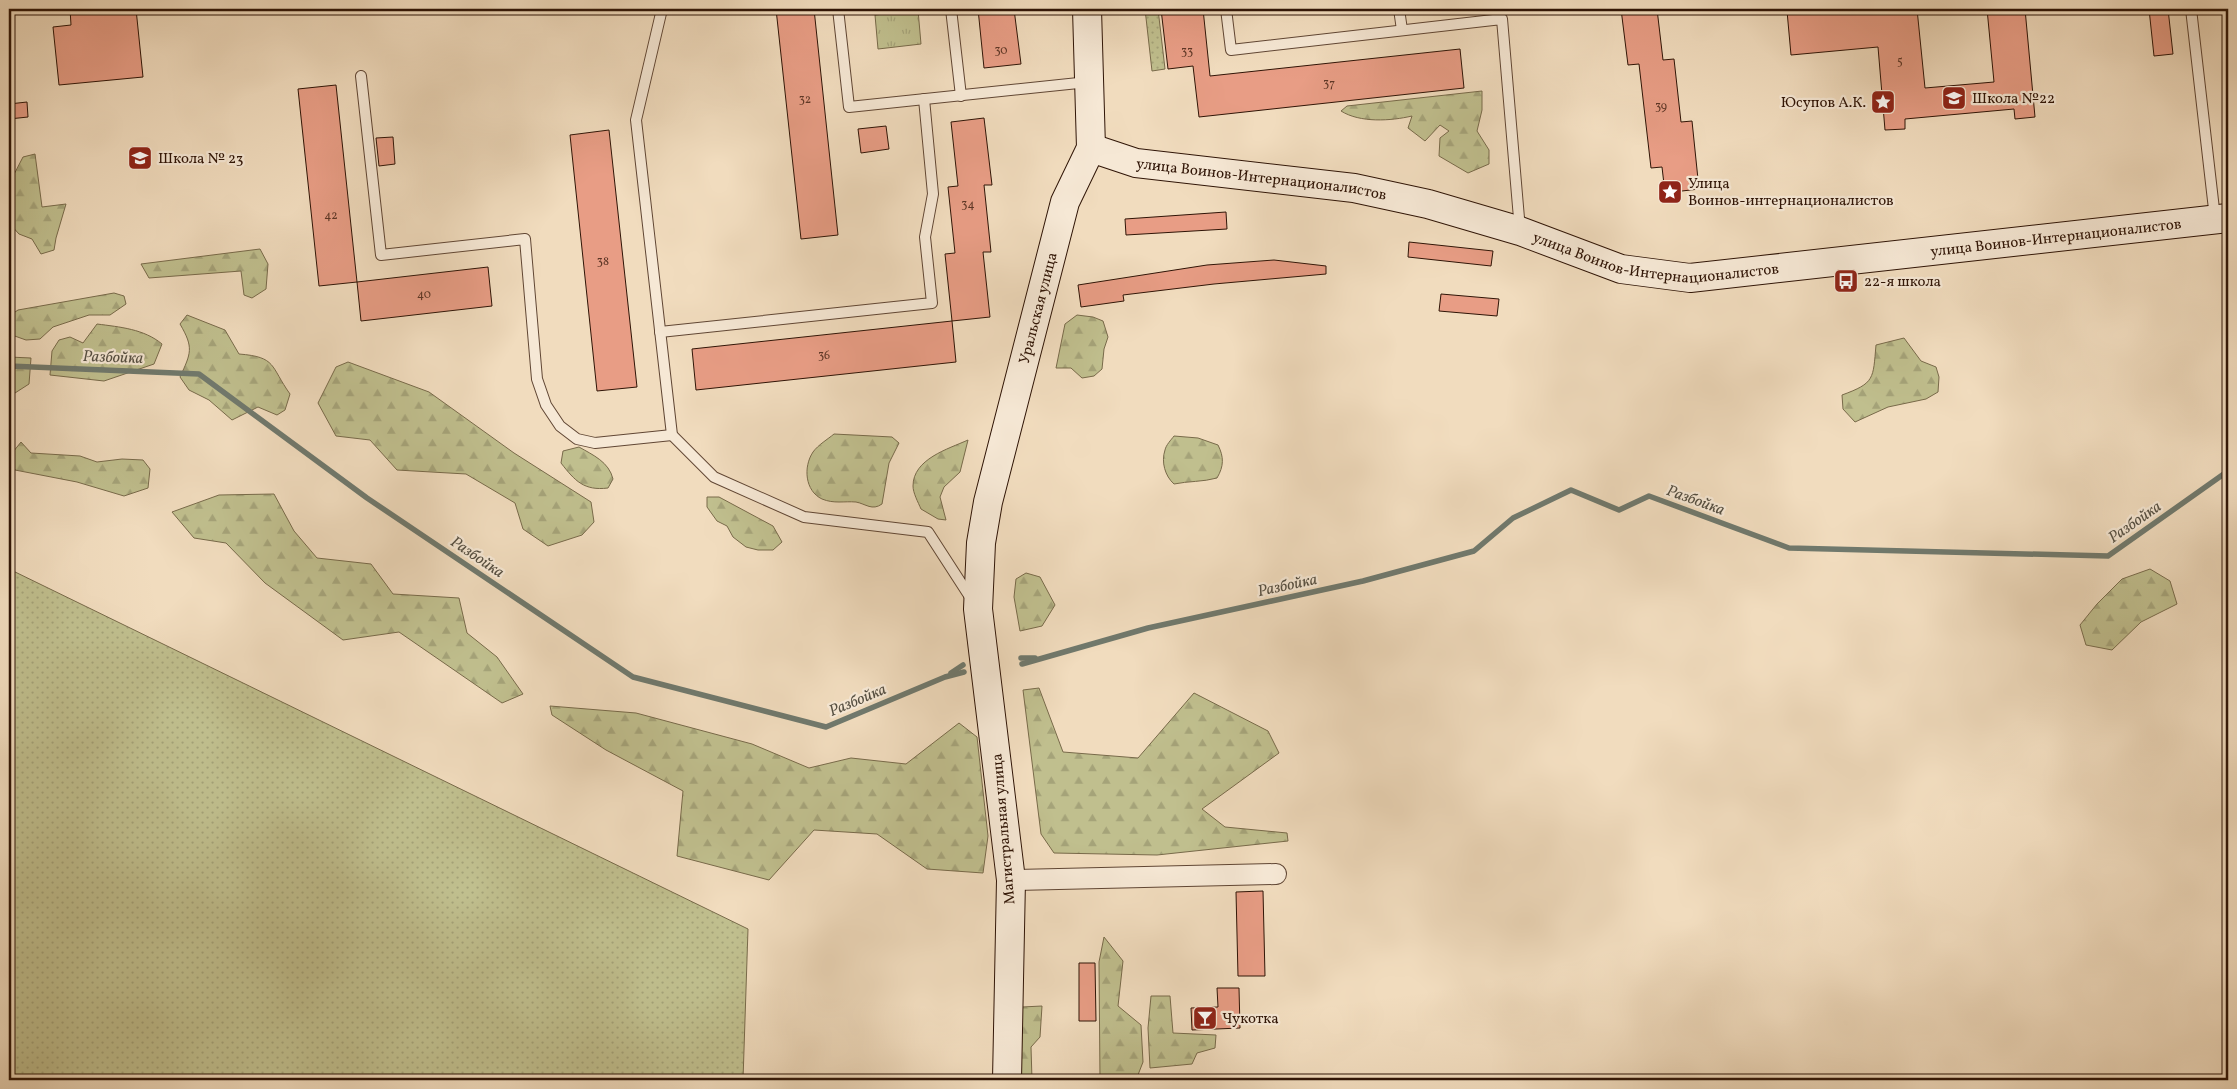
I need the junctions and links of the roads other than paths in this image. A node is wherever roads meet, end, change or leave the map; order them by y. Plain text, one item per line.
1 (662, 9) edge
2 (838, 9) edge
3 (951, 9) edge
4 (1087, 9) edge
5 (1226, 9) edge
6 (1399, 9) edge
7 (2191, 9) edge
8 (1402, 30) junction
9 (361, 76) dead end
10 (1089, 82) junction
11 (961, 96) junction
12 (924, 99) junction
13 (1091, 148) junction
14 (2221, 219) edge
15 (1520, 231) junction
16 (660, 332) junction
17 (672, 435) junction
18 (978, 609) junction
19 (1276, 874) dead end
20 (1011, 880) junction
21 (1007, 1080) edge

1 - 16 lane
2 - 12 lane
3 - 11 lane
4 - 10 street, Уральская улица
5 - 8 lane
6 - 8 lane
7 - 14 lane
8 - 15 lane
9 - 17 lane
10 - 11 lane
10 - 13 street, Уральская улица
11 - 12 lane
12 - 16 lane
13 - 15 street, улица Воинов-Интернационалистов
13 - 18 street, Уральская улица
14 - 15 street, улица Воинов-Интернационалистов
16 - 17 lane
17 - 18 lane
18 - 20 street, Магистральная улица
19 - 20 street
20 - 21 street, Магистральная улица

